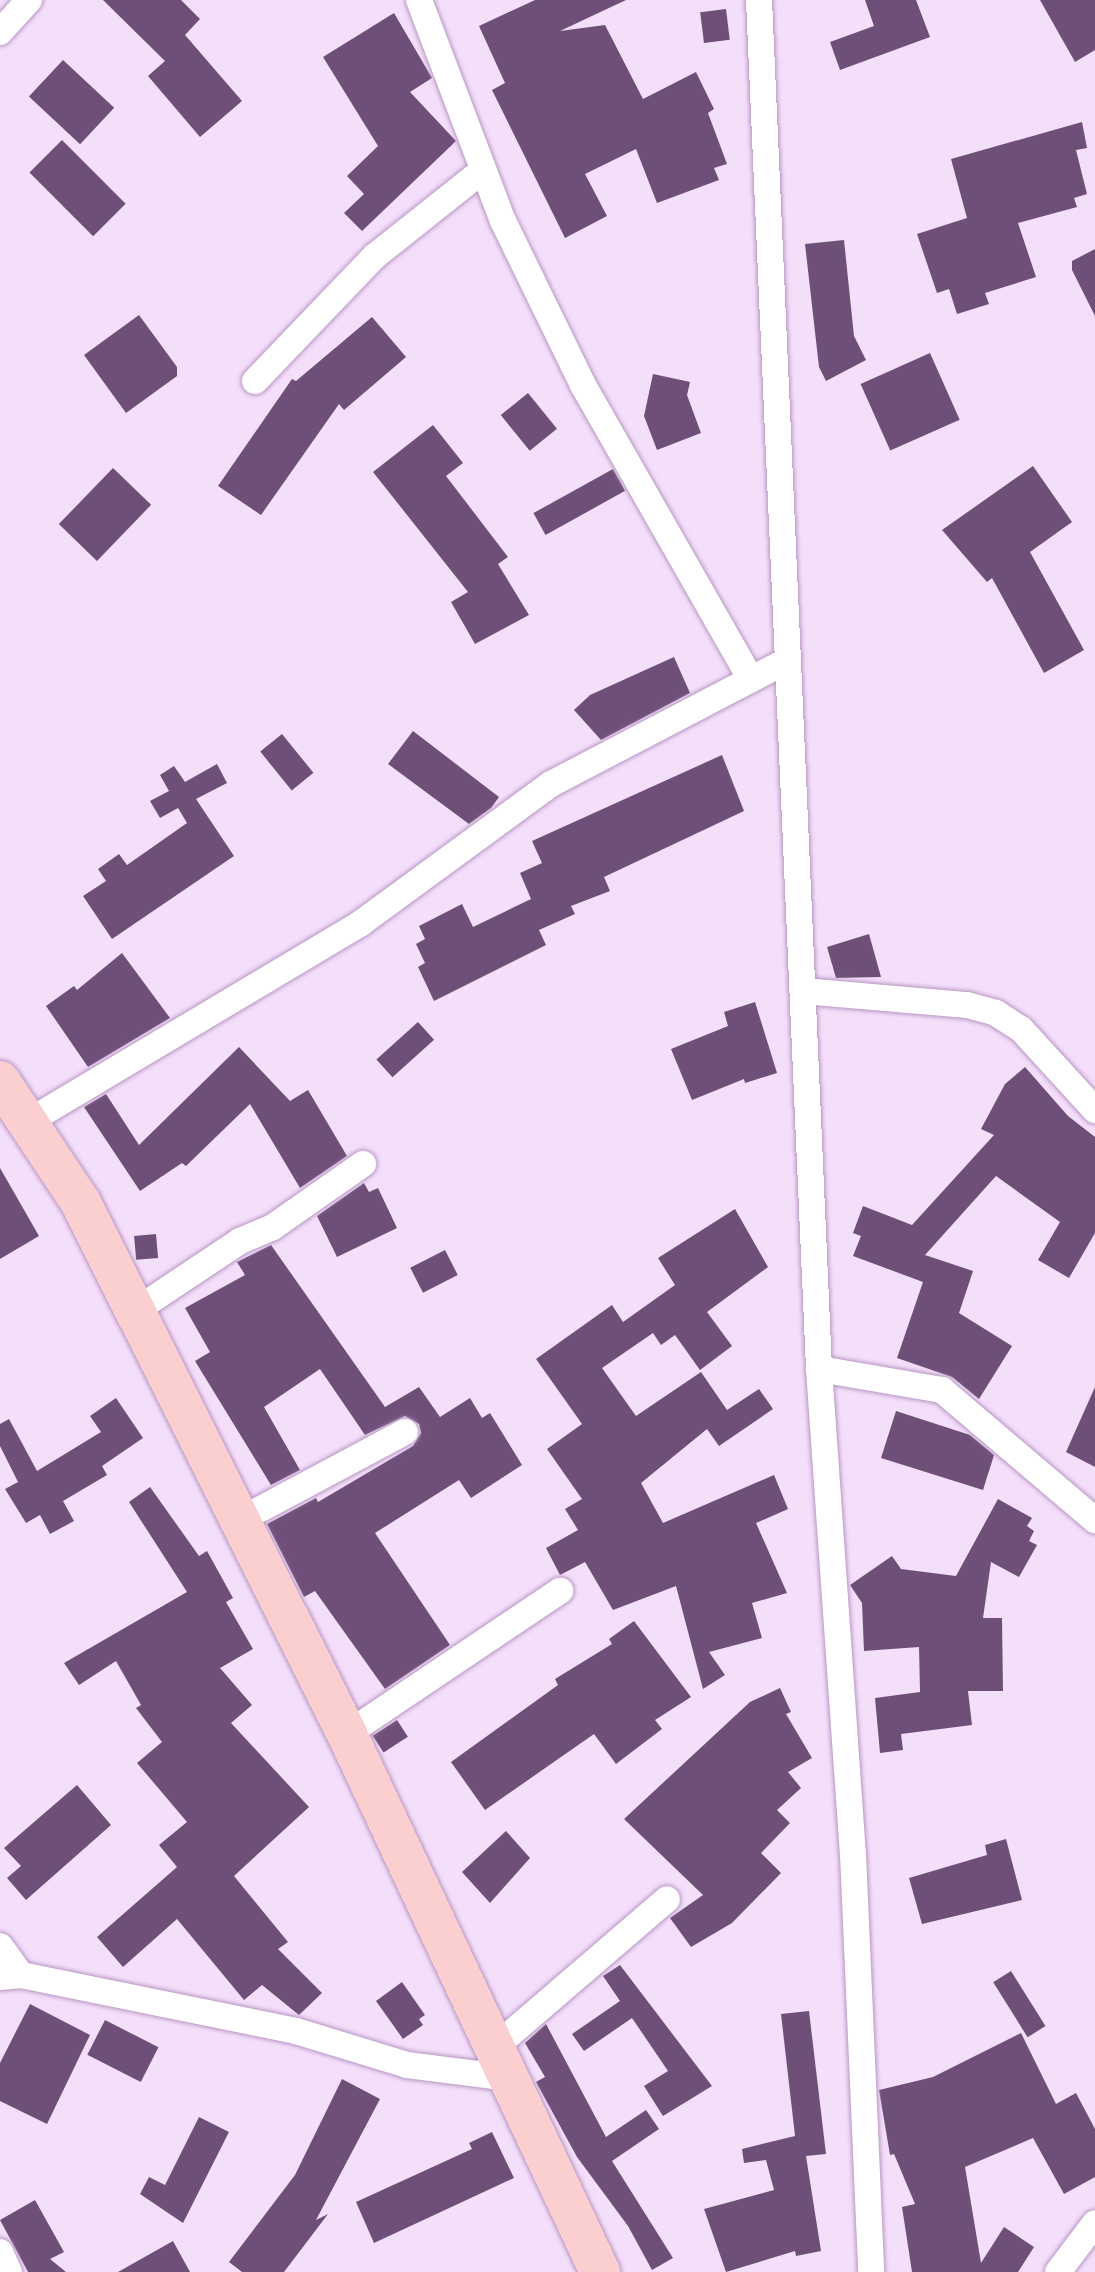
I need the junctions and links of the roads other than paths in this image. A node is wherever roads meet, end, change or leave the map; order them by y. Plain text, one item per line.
1 (29, 0) edge
2 (419, 0) edge
3 (759, 0) edge
4 (0, 32) edge
5 (482, 171) junction
6 (255, 381) dead end
7 (788, 660) junction
8 (751, 679) junction
9 (803, 991) junction
10 (0, 1081) edge
11 (1095, 1110) edge
12 (26, 1123) junction
13 (363, 1164) dead end
14 (135, 1311) junction
15 (819, 1369) junction
16 (405, 1432) dead end
17 (240, 1520) junction
18 (1095, 1520) edge
19 (560, 1591) dead end
20 (347, 1734) junction
21 (667, 1899) dead end
22 (0, 1946) edge
23 (10, 1976) edge
24 (501, 2063) junction
25 (1095, 2223) edge
26 (0, 2252) edge
27 (9, 2272) edge
28 (600, 2272) edge
29 (871, 2272) edge
30 (1058, 2272) edge

1 - 4 street
2 - 5 street
3 - 7 street
5 - 6 street
5 - 8 street
7 - 8 street
7 - 9 street
8 - 12 street
9 - 11 street
9 - 15 street
10 - 12 main road
12 - 14 main road
13 - 14 street
14 - 17 main road
15 - 18 street
15 - 29 street
16 - 17 street
17 - 20 main road
19 - 20 street
20 - 24 main road
21 - 24 street
22 - 23 street
23 - 24 street
24 - 28 main road
25 - 30 street
26 - 27 street

